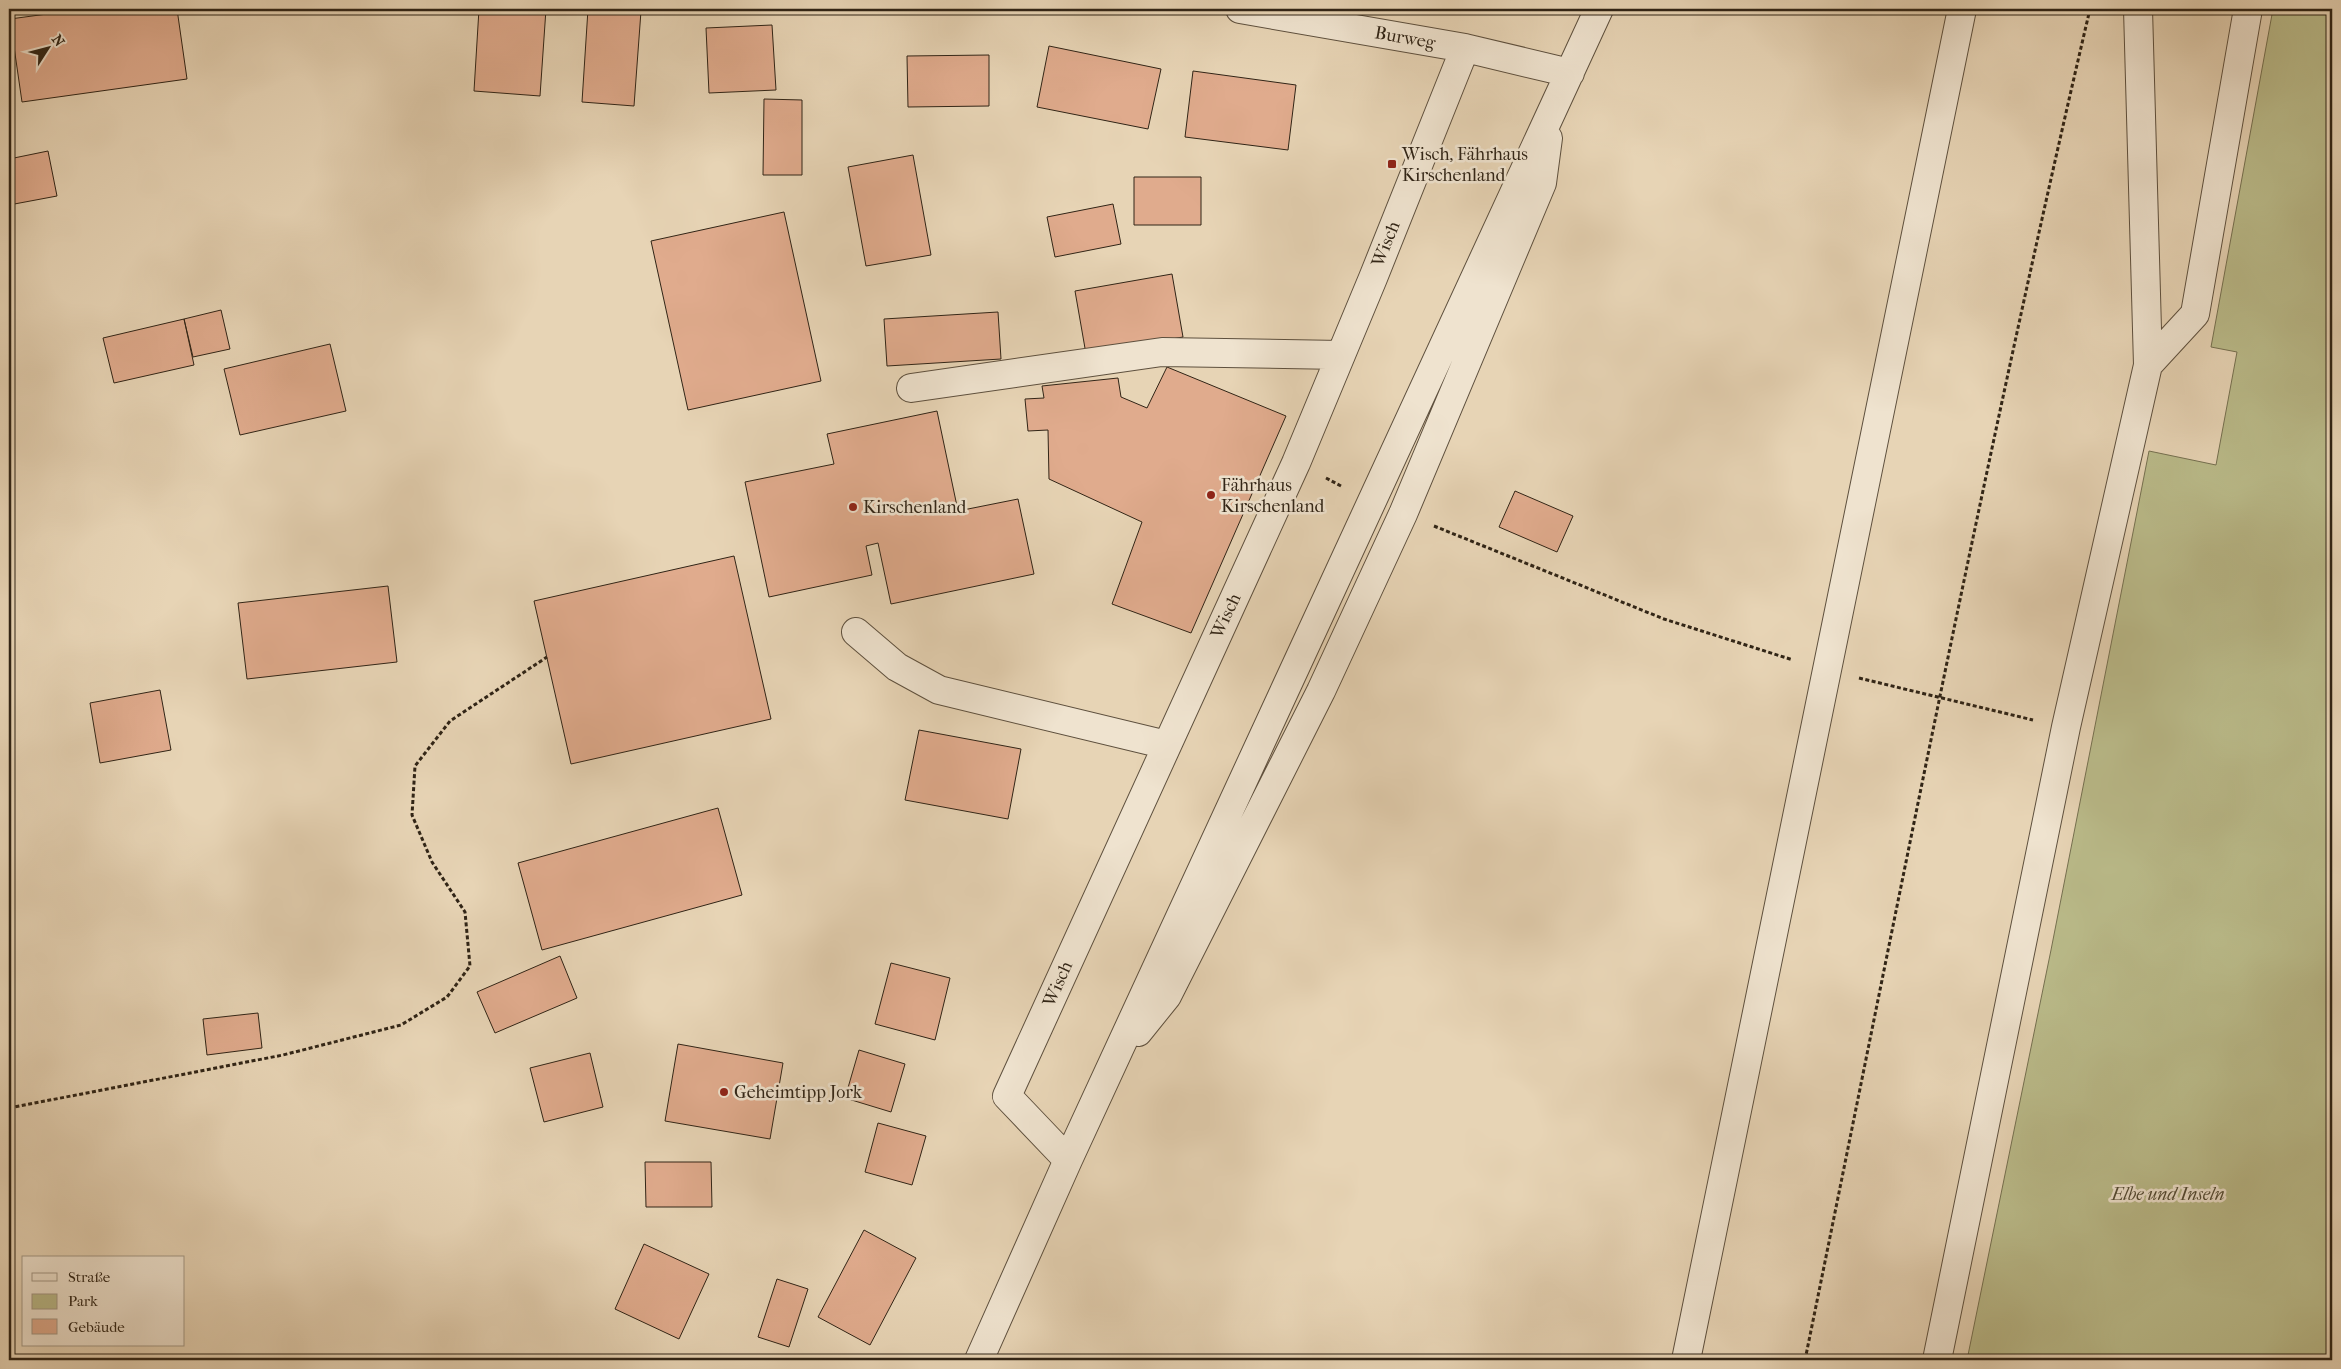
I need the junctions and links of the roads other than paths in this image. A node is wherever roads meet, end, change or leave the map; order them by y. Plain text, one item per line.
1 (1240, 9) edge
2 (1599, 9) edge
3 (1962, 9) edge
4 (2138, 9) edge
5 (2248, 9) edge
6 (1465, 48) junction
7 (1570, 73) junction
8 (1553, 107) junction
9 (1341, 355) junction
10 (2148, 365) junction
11 (911, 388) dead end
12 (856, 632) dead end
13 (1167, 745) junction
14 (1111, 1066) junction
15 (1068, 1160) junction
16 (979, 1360) edge
17 (1686, 1360) edge
18 (1937, 1360) edge

1 - 6 street, Burweg
2 - 7 street
3 - 17 street
4 - 10 street
5 - 10 street
6 - 7 street, Burweg
6 - 9 street, Wisch
7 - 8 street
8 - 14 street
8 - 14 street
9 - 11 street
9 - 13 street, Wisch
10 - 18 street
12 - 13 street
13 - 15 street, Wisch
14 - 15 street
15 - 16 street

